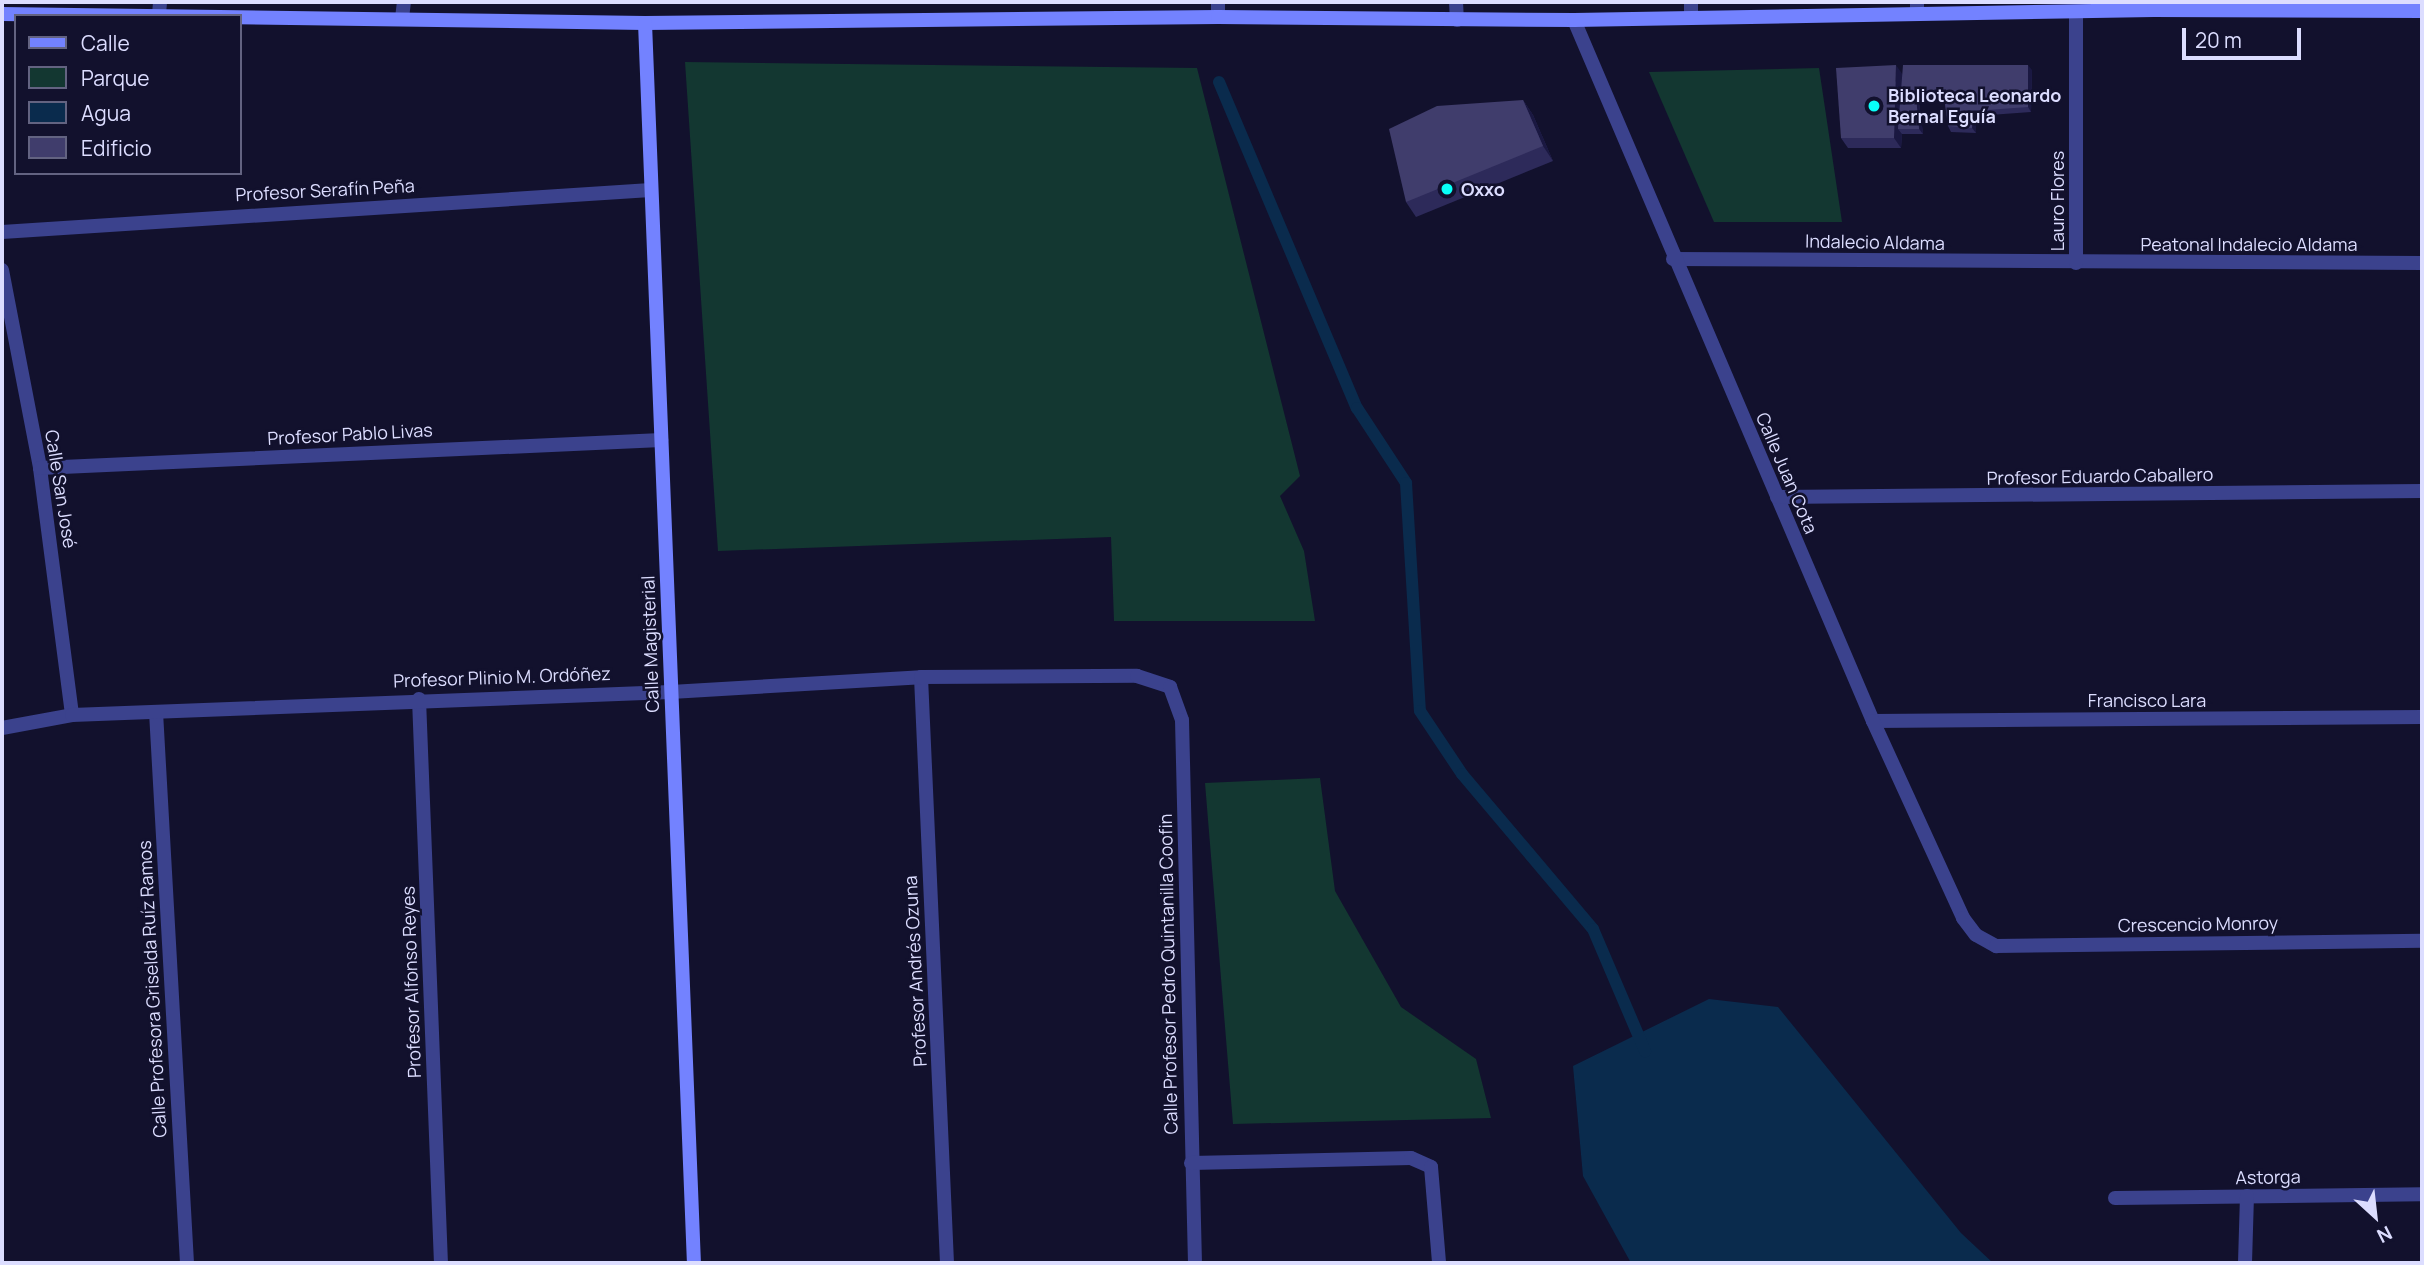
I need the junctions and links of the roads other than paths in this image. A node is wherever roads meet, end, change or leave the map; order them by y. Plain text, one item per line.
1 (404, 2) edge
2 (1456, 2) edge
3 (1691, 2) edge
4 (2154, 6) edge
5 (2398, 6) edge
6 (160, 8) edge
7 (1917, 8) edge
8 (1218, 9) edge
9 (2422, 11) edge
10 (2076, 12) junction
11 (2, 14) edge
12 (402, 18) junction
13 (1691, 18) junction
14 (1457, 20) junction
15 (1574, 20) junction
16 (645, 23) junction
17 (651, 190) junction
18 (2, 232) edge
19 (1673, 259) junction
20 (2076, 263) junction
21 (2422, 264) edge
22 (2, 270) edge
23 (661, 440) junction
24 (40, 468) junction
25 (2422, 491) edge
26 (1777, 497) junction
27 (921, 677) junction
28 (1170, 687) joint
29 (671, 692) junction
30 (419, 699) junction
31 (156, 712) junction
32 (72, 715) junction
33 (2422, 717) edge
34 (1873, 721) junction
35 (2, 727) edge
36 (1976, 935) joint
37 (2422, 941) edge
38 (1191, 1163) junction
39 (2422, 1194) edge
40 (2247, 1196) junction
41 (2115, 1198) dead end
42 (187, 1263) edge
43 (441, 1263) edge
44 (694, 1263) edge
45 (947, 1263) edge
46 (1195, 1263) edge
47 (1439, 1263) edge
48 (2245, 1263) edge

1 - 12 street
2 - 14 street
3 - 13 street
4 - 5 street
4 - 10 street
5 - 9 street
6 - 11 street
6 - 12 street
7 - 10 street
7 - 13 street
8 - 14 street
8 - 16 street
10 - 20 street, Lauro Flores
12 - 16 street
13 - 15 street
14 - 15 street
15 - 19 street, Calle Juan Cota
16 - 17 street, Calle Magisterial
17 - 18 street, Profesor Serafín Peña
17 - 23 street, Calle Magisterial
19 - 20 street, Indalecio Aldama
19 - 26 street, Calle Juan Cota
20 - 21 street, Peatonal Indalecio Aldama
22 - 24 street, Calle San José
23 - 24 street, Profesor Pablo Livas
23 - 29 street, Calle Magisterial
24 - 32 street, Calle San José
25 - 26 street, Profesor Eduardo Caballero
26 - 34 street, Calle Juan Cota
27 - 28 street, Profesor Plinio M. Ordóñez
27 - 29 street, Profesor Plinio M. Ordóñez
27 - 45 street, Profesor Andrés Ozuna
28 - 38 street, Calle Profesor Pedro Quintanilla Coofin
29 - 30 street, Profesor Plinio M. Ordóñez
29 - 44 street, Calle Magisterial
30 - 31 street, Profesor Plinio M. Ordóñez
30 - 43 street, Profesor Alfonso Reyes
31 - 32 street, Profesor Plinio M. Ordóñez
31 - 42 street, Calle Profesora Griselda Ruíz Ramos
32 - 35 street, Profesor Plinio M. Ordóñez
33 - 34 street, Francisco Lara
34 - 36 street, Calle Juan Cota
36 - 37 street, Crescencio Monroy
38 - 46 street, Calle Profesor Pedro Quintanilla Coofin
38 - 47 street
39 - 40 street, Astorga
40 - 41 street, Astorga
40 - 48 street

